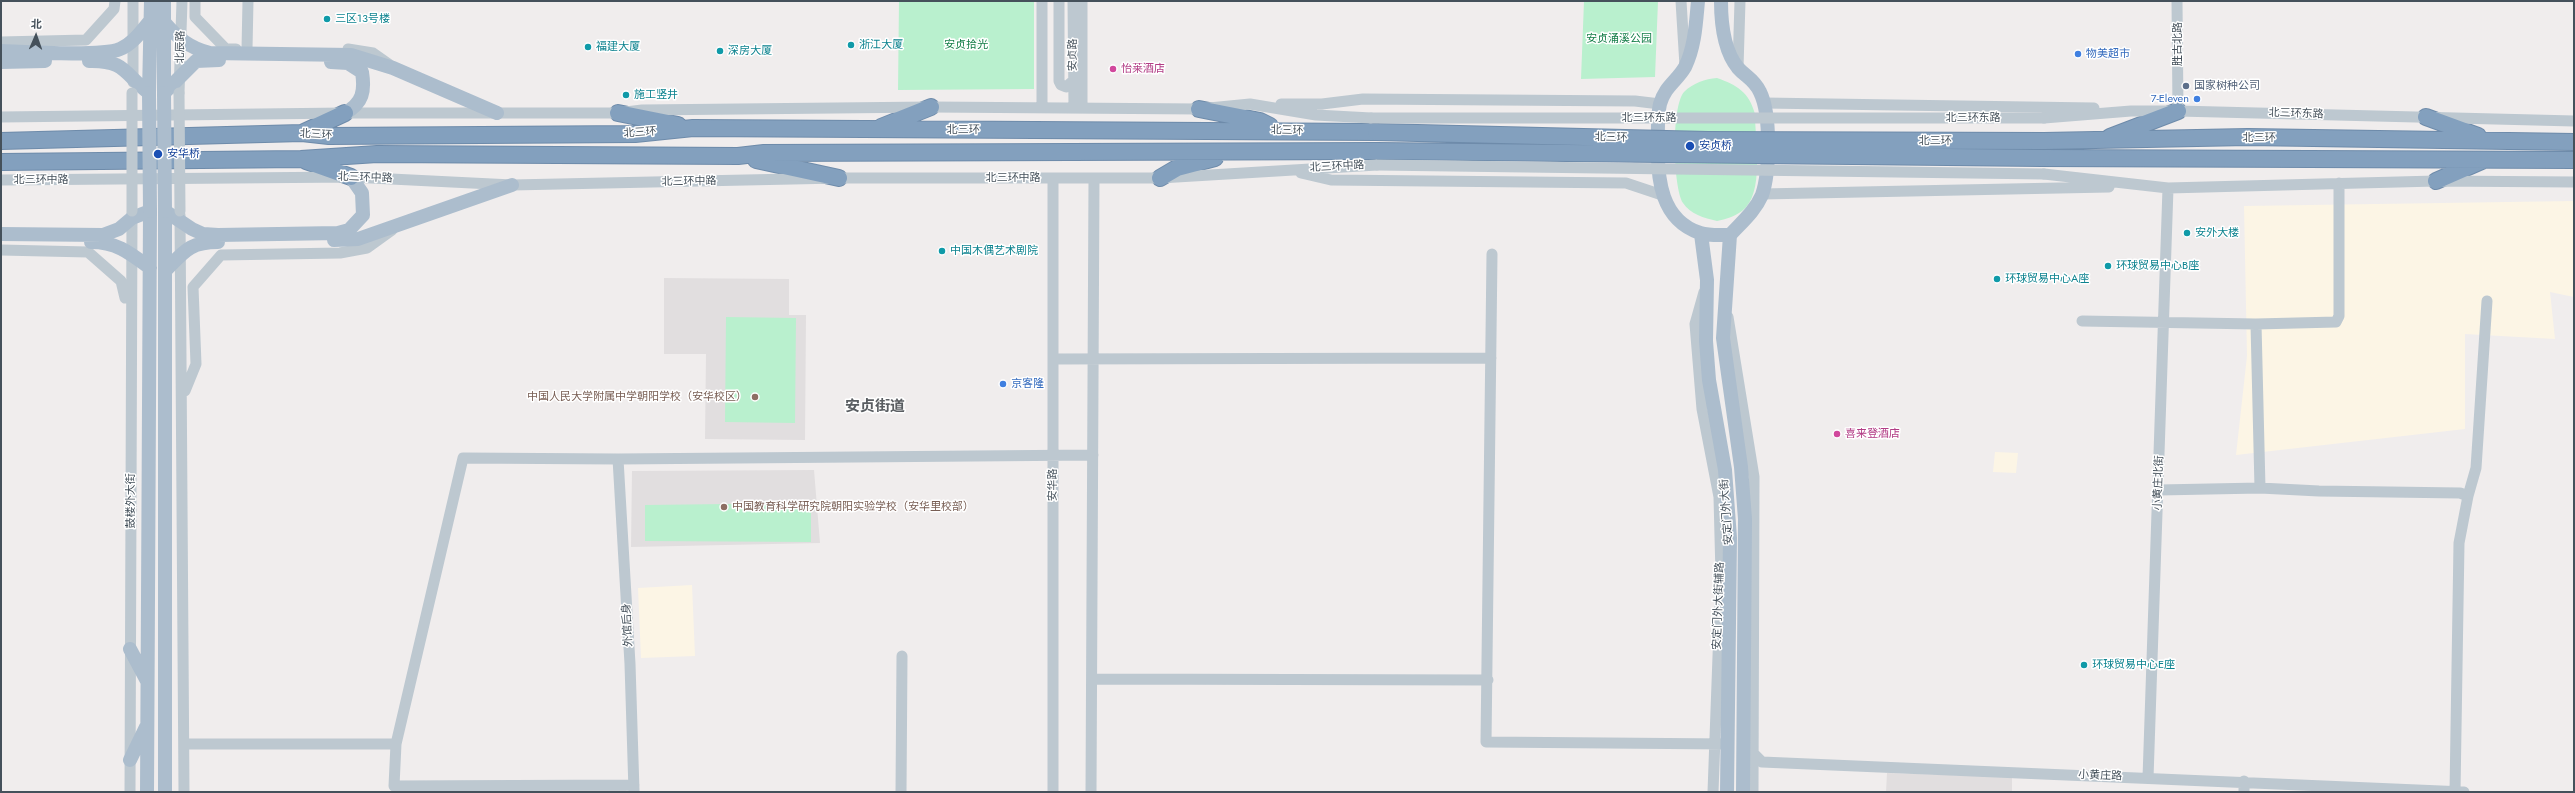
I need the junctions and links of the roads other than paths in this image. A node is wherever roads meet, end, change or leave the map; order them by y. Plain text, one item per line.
1 (115, 1) edge
2 (133, 1) edge
3 (151, 1) edge
4 (164, 1) edge
5 (182, 1) edge
6 (195, 1) edge
7 (248, 1) edge
8 (1042, 1) edge
9 (1060, 1) edge
10 (1073, 1) edge
11 (1082, 1) edge
12 (1681, 1) edge
13 (1698, 1) edge
14 (1721, 1) edge
15 (1740, 1) edge
16 (2177, 1) edge
17 (158, 21) junction
18 (1042, 31) junction
19 (133, 40) junction
20 (182, 41) junction
21 (1, 42) edge
22 (248, 49) junction
23 (1, 51) edge
24 (1, 62) edge
25 (1058, 62) junction
26 (1685, 67) junction
27 (393, 68) junction
28 (1738, 68) junction
29 (180, 76) junction
30 (1073, 81) junction
31 (132, 86) junction
32 (150, 93) junction
33 (164, 93) junction
34 (1764, 103) junction
35 (1250, 104) junction
36 (1660, 104) junction
37 (931, 107) junction
38 (1042, 108) junction
39 (1078, 108) junction
40 (1199, 109) junction
41 (2131, 111) junction
42 (2178, 111) junction
43 (345, 112) junction
44 (497, 113) junction
45 (618, 113) junction
46 (1, 117) edge
47 (2426, 117) junction
48 (2574, 121) edge
49 (1373, 125) junction
50 (693, 128) junction
51 (1280, 130) junction
52 (873, 131) junction
53 (302, 133) junction
54 (2490, 140) junction
55 (2570, 140) edge
56 (1, 141) edge
57 (2099, 141) junction
58 (1239, 152) junction
59 (738, 156) junction
60 (1377, 158) junction
61 (2489, 158) junction
62 (301, 159) junction
63 (2557, 160) junction
64 (2574, 160) edge
65 (1, 162) edge
66 (2574, 166) edge
67 (1288, 170) junction
68 (351, 177) junction
69 (839, 178) junction
70 (1053, 178) junction
71 (1094, 178) junction
72 (1160, 178) junction
73 (1, 180) edge
74 (2436, 181) junction
75 (2574, 182) edge
76 (2339, 183) junction
77 (512, 185) junction
78 (2150, 187) junction
79 (2168, 188) junction
80 (1762, 194) junction
81 (1662, 195) junction
82 (150, 211) junction
83 (165, 211) junction
84 (132, 214) junction
85 (180, 215) junction
86 (399, 224) junction
87 (1, 234) edge
88 (1701, 234) junction
89 (1730, 235) junction
90 (1, 241) edge
91 (1, 250) edge
92 (131, 254) junction
93 (1492, 254) dead end
94 (180, 256) junction
95 (150, 268) junction
96 (165, 272) junction
97 (2487, 301) dead end
98 (2082, 321) dead end
99 (2164, 322) junction
100 (2256, 324) junction
101 (1492, 358) junction
102 (1053, 359) junction
103 (1093, 359) junction
104 (132, 395) junction
105 (182, 398) junction
106 (1053, 455) junction
107 (1093, 455) junction
108 (618, 459) junction
109 (2260, 488) junction
110 (2159, 490) junction
111 (2468, 496) junction
112 (130, 649) junction
113 (902, 656) dead end
114 (1092, 679) junction
115 (1488, 680) junction
116 (148, 682) junction
117 (148, 723) junction
118 (185, 744) junction
119 (396, 744) junction
120 (1721, 744) junction
121 (1748, 748) junction
122 (130, 760) junction
123 (2148, 778) junction
124 (2244, 787) edge
125 (520, 788) edge
126 (634, 789) edge
127 (130, 792) edge
128 (147, 792) edge
129 (165, 792) edge
130 (184, 792) edge
131 (901, 792) edge
132 (1052, 792) edge
133 (1091, 792) edge
134 (1714, 792) edge
135 (1727, 792) edge
136 (1744, 792) edge
137 (1753, 792) edge
138 (2455, 792) edge
139 (2464, 792) edge

1 - 21 street
2 - 19 street
3 - 17 main road, 北辰路
4 - 17 main road, 北辰路
5 - 20 street, 北辰路
6 - 22 street
7 - 22 street
8 - 18 street
9 - 25 street, 安贞路
10 - 30 street, 安贞路
11 - 39 street, 安贞路
12 - 26 street
13 - 26 main road
14 - 28 main road
15 - 28 street
16 - 42 street, 胜古北路
17 - 19 main road
17 - 20 main road
17 - 32 main road, 北辰路
17 - 33 main road, 北辰路
18 - 25 street
18 - 38 street
19 - 23 main road
19 - 31 street
20 - 27 main road
20 - 29 street, 北辰路
22 - 27 street
24 - 31 main road
25 - 30 street, 安贞路
26 - 36 main road
27 - 44 main road
28 - 34 main road
29 - 33 main road
29 - 43 main road
29 - 85 street, 北辰路, bridge
30 - 39 street, 安贞路
31 - 32 main road
31 - 84 street, bridge
32 - 82 main road, bridge
33 - 83 main road, bridge
34 - 41 street
34 - 80 main road
35 - 36 street
35 - 40 street
35 - 49 street
36 - 81 main road
37 - 38 street
37 - 45 street
37 - 52 highway
38 - 39 street
39 - 40 street
40 - 51 highway
41 - 42 street, 北三环东路
41 - 49 street, 北三环东路, bridge
42 - 47 street, 北三环东路
42 - 57 highway
43 - 44 street
43 - 46 street
43 - 53 highway
44 - 45 street
45 - 50 highway
47 - 48 street, 北三环东路
47 - 54 highway
49 - 51 highway, 北三环
49 - 57 highway, 北三环, bridge
50 - 52 highway, 北三环
50 - 53 highway, 北三环
51 - 52 highway, 北三环
53 - 56 highway, 北三环
54 - 55 highway, 北三环
54 - 57 highway, 北三环
58 - 59 highway, 北三环
58 - 60 highway, 北三环
58 - 72 highway
59 - 62 highway, 北三环
59 - 69 highway
60 - 61 highway, 北三环, bridge
60 - 67 street, 北三环中路
60 - 78 street, bridge
61 - 63 highway, 北三环
61 - 74 highway
62 - 65 highway, 北三环
62 - 68 highway
63 - 64 highway, 北三环
63 - 66 highway
67 - 72 street, 北三环中路
67 - 81 street
68 - 73 street, 北三环中路
68 - 77 street, 北三环中路
68 - 85 main road
69 - 70 street, 北三环中路
69 - 77 street, 北三环中路
70 - 71 street, 北三环中路
70 - 102 street, 安华路
71 - 72 street, 北三环中路
71 - 103 street
74 - 75 street
74 - 76 street
76 - 79 street
76 - 100 street
77 - 86 main road
78 - 79 street
78 - 80 street
79 - 99 street, 小黄庄北街
80 - 89 main road
81 - 88 main road
82 - 84 main road
82 - 95 main road, 鼓楼外大街
83 - 85 main road
83 - 96 main road
84 - 87 main road
84 - 92 street, 鼓楼外大街
85 - 94 street
86 - 94 main road
86 - 105 street
88 - 89 main road
88 - 120 main road, 安定门外大街
89 - 121 main road, 安定门外大街
90 - 92 main road
91 - 104 street
92 - 95 main road
92 - 104 street, 鼓楼外大街
93 - 101 street
94 - 96 main road
94 - 105 street
95 - 116 main road, 鼓楼外大街
96 - 129 main road
97 - 111 street
98 - 99 street
99 - 100 street
99 - 110 street, 小黄庄北街
100 - 109 street
101 - 103 street
101 - 115 street
102 - 103 street
102 - 106 street, 安华路
103 - 107 street
104 - 112 street, 鼓楼外大街
105 - 118 street
106 - 107 street
106 - 108 street
106 - 132 street, 安华路
107 - 114 street
108 - 119 street
108 - 126 street, 外馆后身
109 - 110 street
109 - 111 street
110 - 123 street, 小黄庄北街
111 - 138 street
112 - 116 main road
112 - 122 street, 鼓楼外大街
113 - 131 street
114 - 115 street
114 - 133 street
115 - 120 street
116 - 117 main road, 鼓楼外大街
117 - 122 main road
117 - 128 main road, 鼓楼外大街
118 - 119 street
118 - 130 street
119 - 125 street
120 - 134 street
120 - 135 main road, 安定门外大街
121 - 123 street, 小黄庄路
121 - 136 main road, 安定门外大街
121 - 137 street
122 - 127 street, 鼓楼外大街
123 - 124 street, 小黄庄路
124 - 138 street, 小黄庄路
125 - 126 street
138 - 139 street, 小黄庄路

